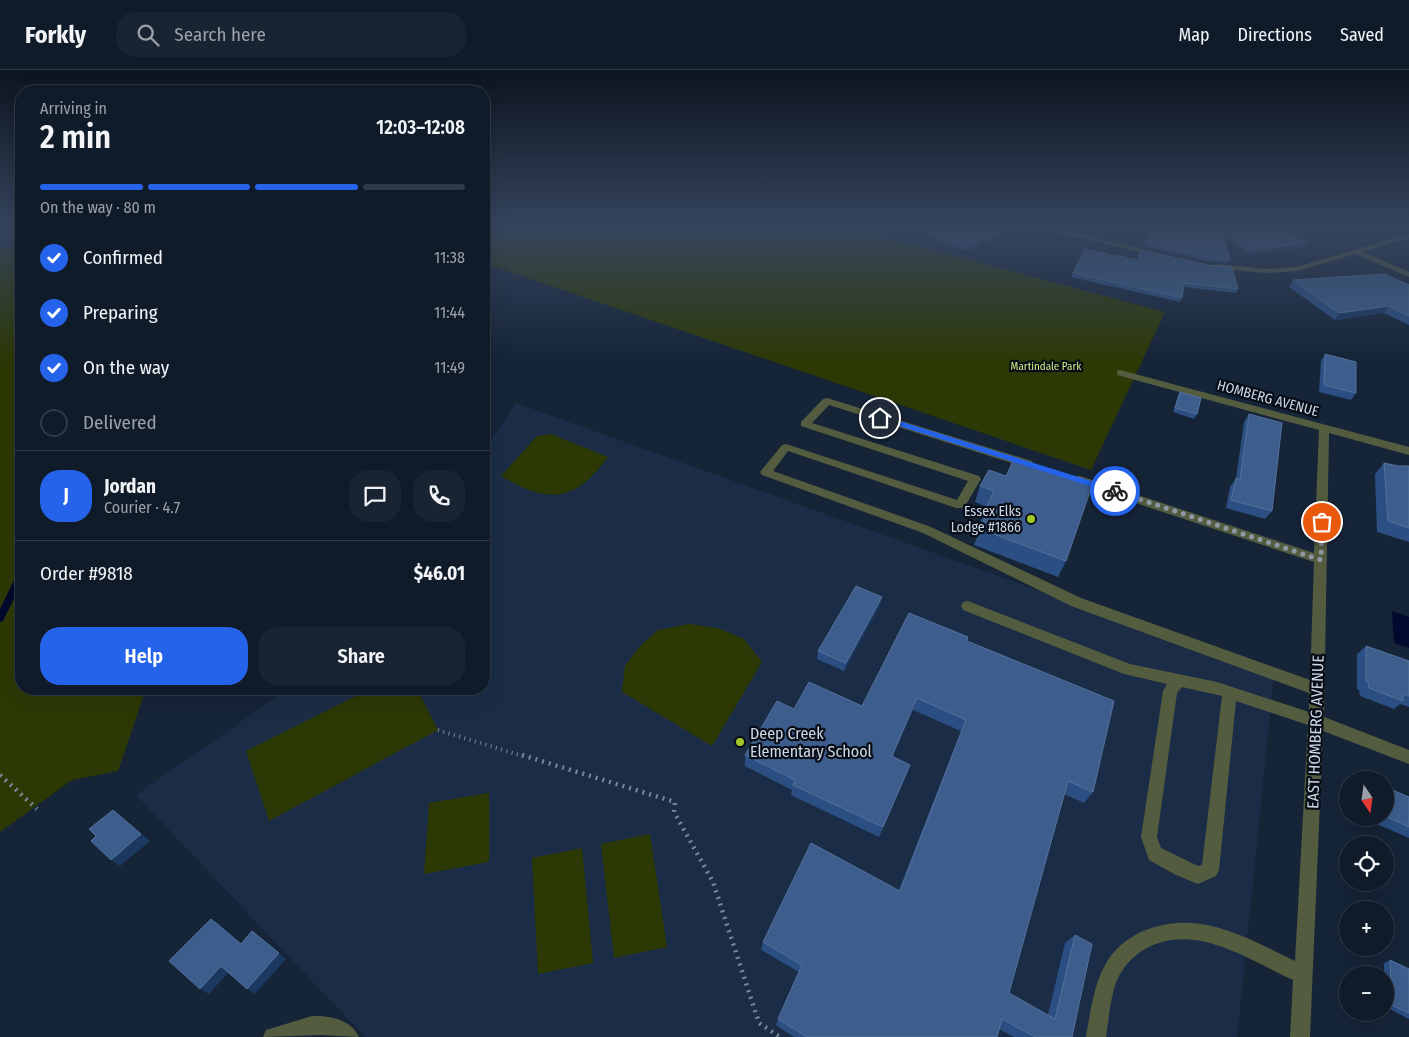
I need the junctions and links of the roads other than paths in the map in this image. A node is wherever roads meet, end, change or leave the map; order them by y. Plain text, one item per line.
1 (1120, 373) dead end
2 (1324, 427) junction
3 (1409, 450) edge
4 (1038, 467) edge
5 (1065, 476) edge
6 (1321, 560) junction
7 (968, 606) dead end
8 (1179, 680) junction
9 (1317, 689) junction
10 (1230, 692) junction
11 (1316, 721) junction
12 (1409, 757) edge
13 (1303, 976) junction
14 (273, 1037) edge
15 (348, 1037) edge
16 (1096, 1037) edge
17 (1300, 1037) edge

1 - 2 street, HOMBERG AVENUE
2 - 3 street, HOMBERG AVENUE
2 - 6 street, EAST HOMBERG AVENUE
4 - 9 street
5 - 6 street
6 - 9 street, EAST HOMBERG AVENUE
7 - 8 street
8 - 10 street
8 - 10 street
9 - 11 street, EAST HOMBERG AVENUE
10 - 11 street
11 - 12 street
11 - 13 street, EAST HOMBERG AVENUE
13 - 16 street
13 - 17 street, EAST HOMBERG AVENUE
14 - 15 street

